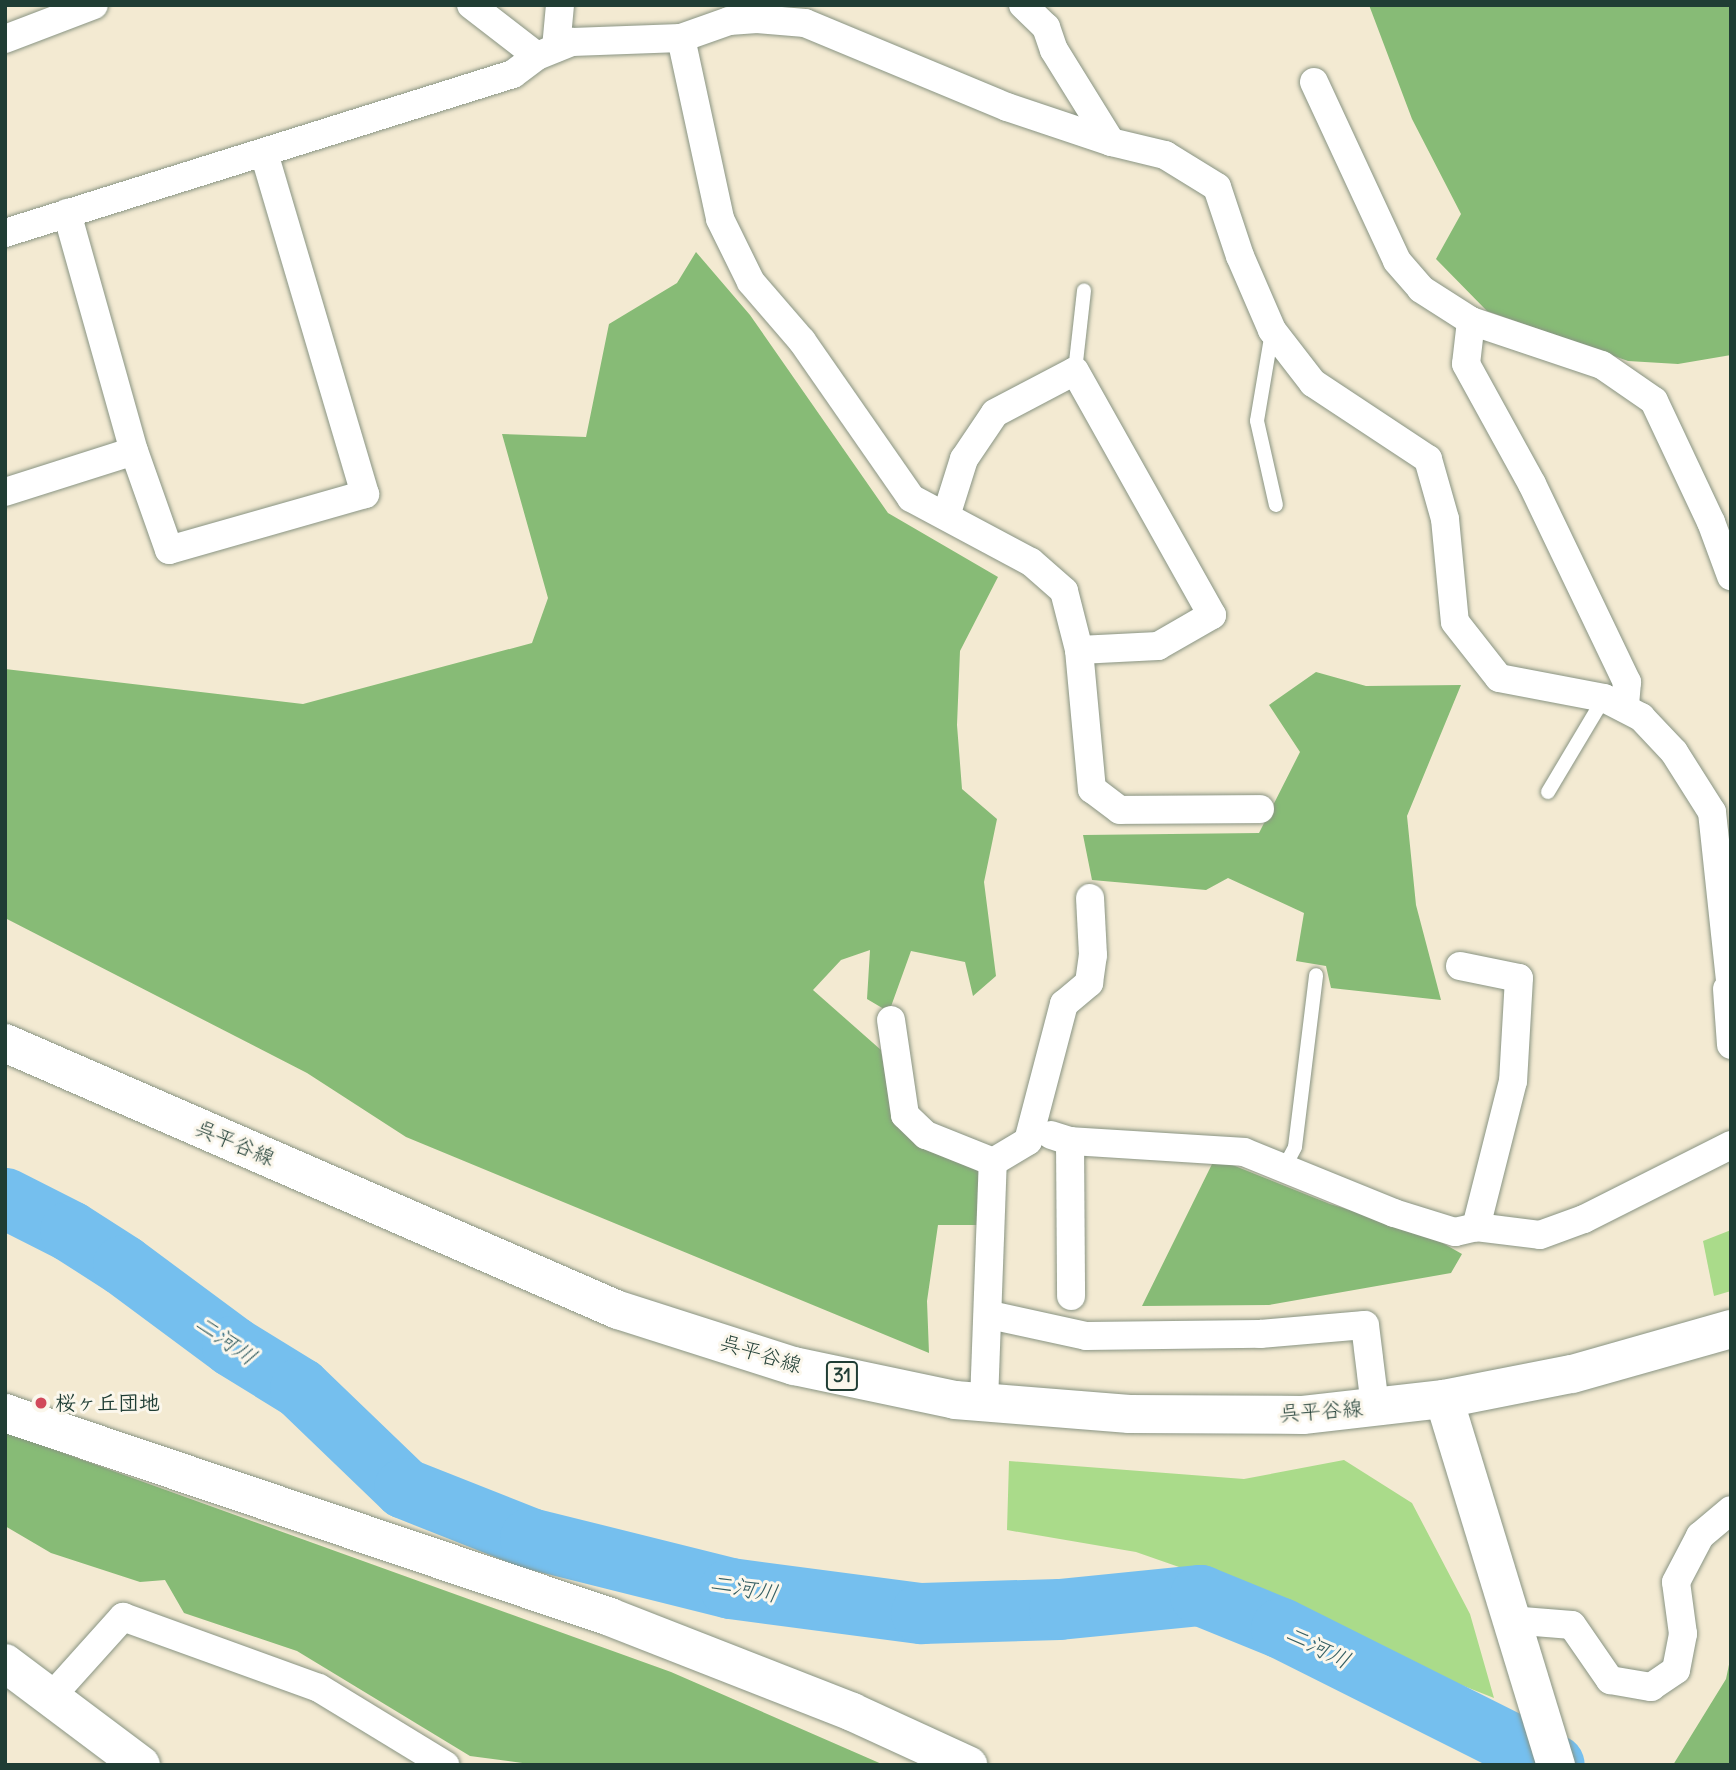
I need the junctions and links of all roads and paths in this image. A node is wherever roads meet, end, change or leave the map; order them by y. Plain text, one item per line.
1 (93, 5) edge
2 (471, 5) edge
3 (560, 5) edge
4 (1023, 5) edge
5 (681, 38) junction
6 (5, 39) edge
7 (547, 52) junction
8 (1314, 82) dead end
9 (1111, 142) junction
10 (264, 154) junction
11 (67, 213) junction
12 (5, 233) edge
13 (1084, 291) dead end
14 (1471, 321) junction
15 (1272, 331) junction
16 (1075, 371) junction
17 (134, 451) junction
18 (5, 492) edge
19 (1276, 505) dead end
20 (946, 516) junction
21 (1731, 576) edge
22 (1079, 650) junction
23 (1615, 703) junction
24 (1548, 792) dead end
25 (1260, 809) dead end
26 (1090, 898) dead end
27 (1460, 966) dead end
28 (1316, 975) dead end
29 (1729, 990) edge
30 (891, 1020) dead end
31 (5, 1043) edge
32 (1731, 1045) edge
33 (1032, 1129) junction
34 (1070, 1141) junction
35 (1731, 1145) edge
36 (993, 1162) junction
37 (1285, 1166) junction
38 (1476, 1227) junction
39 (1071, 1296) dead end
40 (990, 1315) junction
41 (1731, 1329) edge
42 (1444, 1399) junction
43 (984, 1402) junction
44 (1375, 1406) junction
45 (5, 1413) edge
46 (1731, 1510) edge
47 (1510, 1620) junction
48 (5, 1663) edge
49 (51, 1698) junction
50 (141, 1765) edge
51 (445, 1765) edge
52 (968, 1765) edge
53 (1556, 1765) edge

1 - 6 street
2 - 7 street
3 - 7 street
4 - 9 street
5 - 7 street
5 - 9 street
5 - 20 street
7 - 10 street
8 - 14 street
9 - 15 street
10 - 11 street
10 - 17 street
11 - 12 street
11 - 17 street
13 - 16 lane
14 - 21 street
14 - 23 street
15 - 19 lane
15 - 23 street
16 - 20 street
16 - 22 street
17 - 18 street
20 - 22 street
22 - 25 street
23 - 24 lane
23 - 29 street
26 - 33 street
27 - 38 street
28 - 37 lane
29 - 32 street
30 - 36 street
31 - 43 main road, 呉平谷線 / 31
33 - 34 street
33 - 36 street
34 - 37 street
34 - 39 street
35 - 38 street
36 - 40 street
37 - 38 street
40 - 43 street
40 - 44 street
41 - 42 main road, 呉平谷線 / 31
42 - 44 main road, 呉平谷線 / 31
42 - 47 main road
43 - 44 main road, 呉平谷線 / 31
45 - 52 main road
46 - 47 street
47 - 53 main road
48 - 49 main road
49 - 50 main road
49 - 51 street

